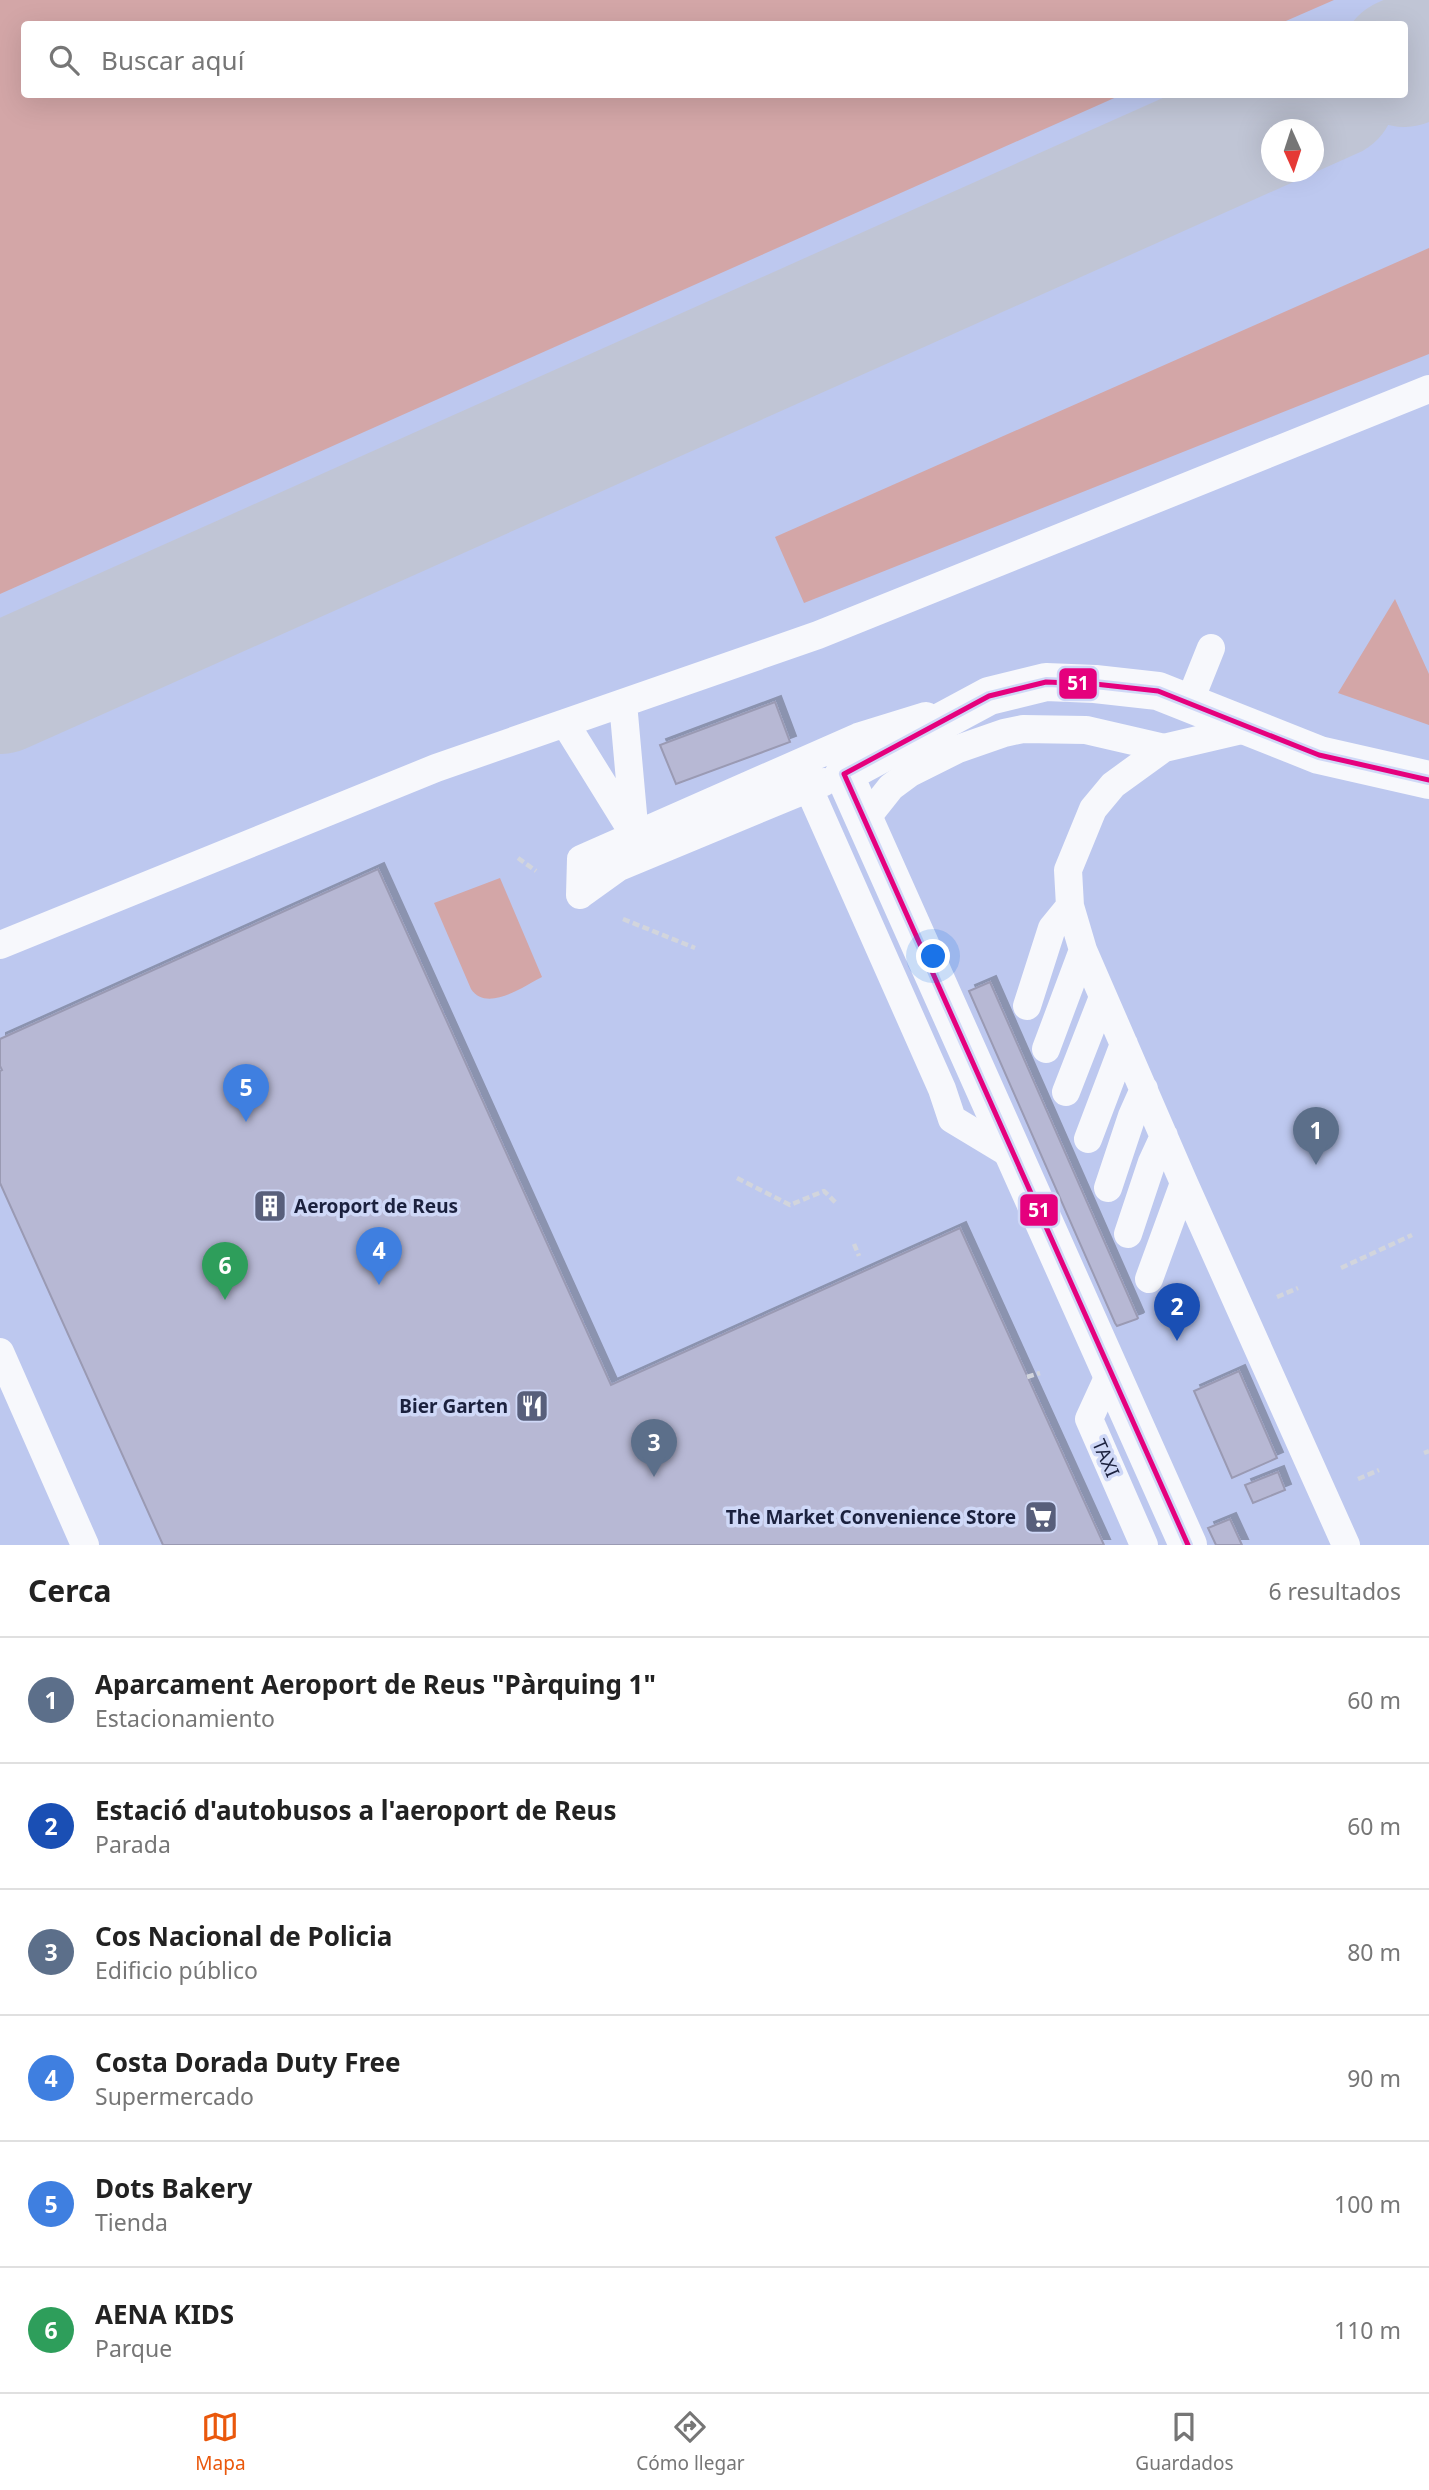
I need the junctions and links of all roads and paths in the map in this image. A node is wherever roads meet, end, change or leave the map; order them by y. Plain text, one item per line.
1 (1429, 390) edge
2 (1211, 648) dead end
3 (989, 696) junction
4 (623, 703) junction
5 (1189, 703) junction
6 (565, 723) junction
7 (1254, 727) junction
8 (1164, 748) junction
9 (844, 774) junction
10 (1429, 780) edge
11 (809, 789) junction
12 (864, 821) junction
13 (635, 836) junction
14 (518, 858) dead end
15 (536, 871) dead end
16 (1070, 906) junction
17 (623, 919) dead end
18 (0, 945) edge
19 (695, 948) dead end
20 (1083, 950) junction
21 (1103, 997) junction
22 (1027, 1006) dead end
23 (1124, 1044) junction
24 (1046, 1049) dead end
25 (1143, 1089) junction
26 (1066, 1092) dead end
27 (1164, 1136) junction
28 (1088, 1139) dead end
29 (1015, 1157) junction
30 (737, 1178) dead end
31 (1184, 1183) junction
32 (1108, 1188) dead end
33 (836, 1203) dead end
34 (1128, 1234) dead end
35 (1412, 1235) dead end
36 (854, 1244) dead end
37 (859, 1256) dead end
38 (1341, 1268) dead end
39 (1149, 1279) dead end
40 (1298, 1287) dead end
41 (1276, 1298) dead end
42 (0, 1352) edge
43 (1111, 1371) junction
44 (1040, 1373) dead end
45 (1027, 1377) dead end
46 (1380, 1469) dead end
47 (1346, 1484) dead end
48 (1338, 1537) edge
49 (85, 1545) edge
50 (1144, 1545) edge
51 (1188, 1545) edge

1 - 4 lane
2 - 5 lane
3 - 5 street
3 - 9 street
3 - 13 lane
4 - 6 lane
4 - 13 lane
5 - 7 street
6 - 13 lane
6 - 18 lane
7 - 8 lane
7 - 10 street
8 - 12 lane
8 - 16 lane
9 - 11 lane
9 - 12 street
11 - 13 lane
11 - 29 lane
12 - 29 street
14 - 15 path
16 - 20 lane
16 - 22 lane
17 - 19 path
20 - 21 lane
20 - 24 lane
21 - 23 lane
21 - 26 lane
23 - 25 lane
23 - 28 lane
25 - 27 lane
25 - 32 lane
27 - 31 lane
27 - 34 lane
29 - 43 street
30 - 33 path
31 - 39 lane
31 - 48 lane
35 - 38 path
36 - 37 path
40 - 41 path
42 - 49 lane
43 - 50 lane, TAXI
43 - 51 street
44 - 45 path
46 - 47 path

